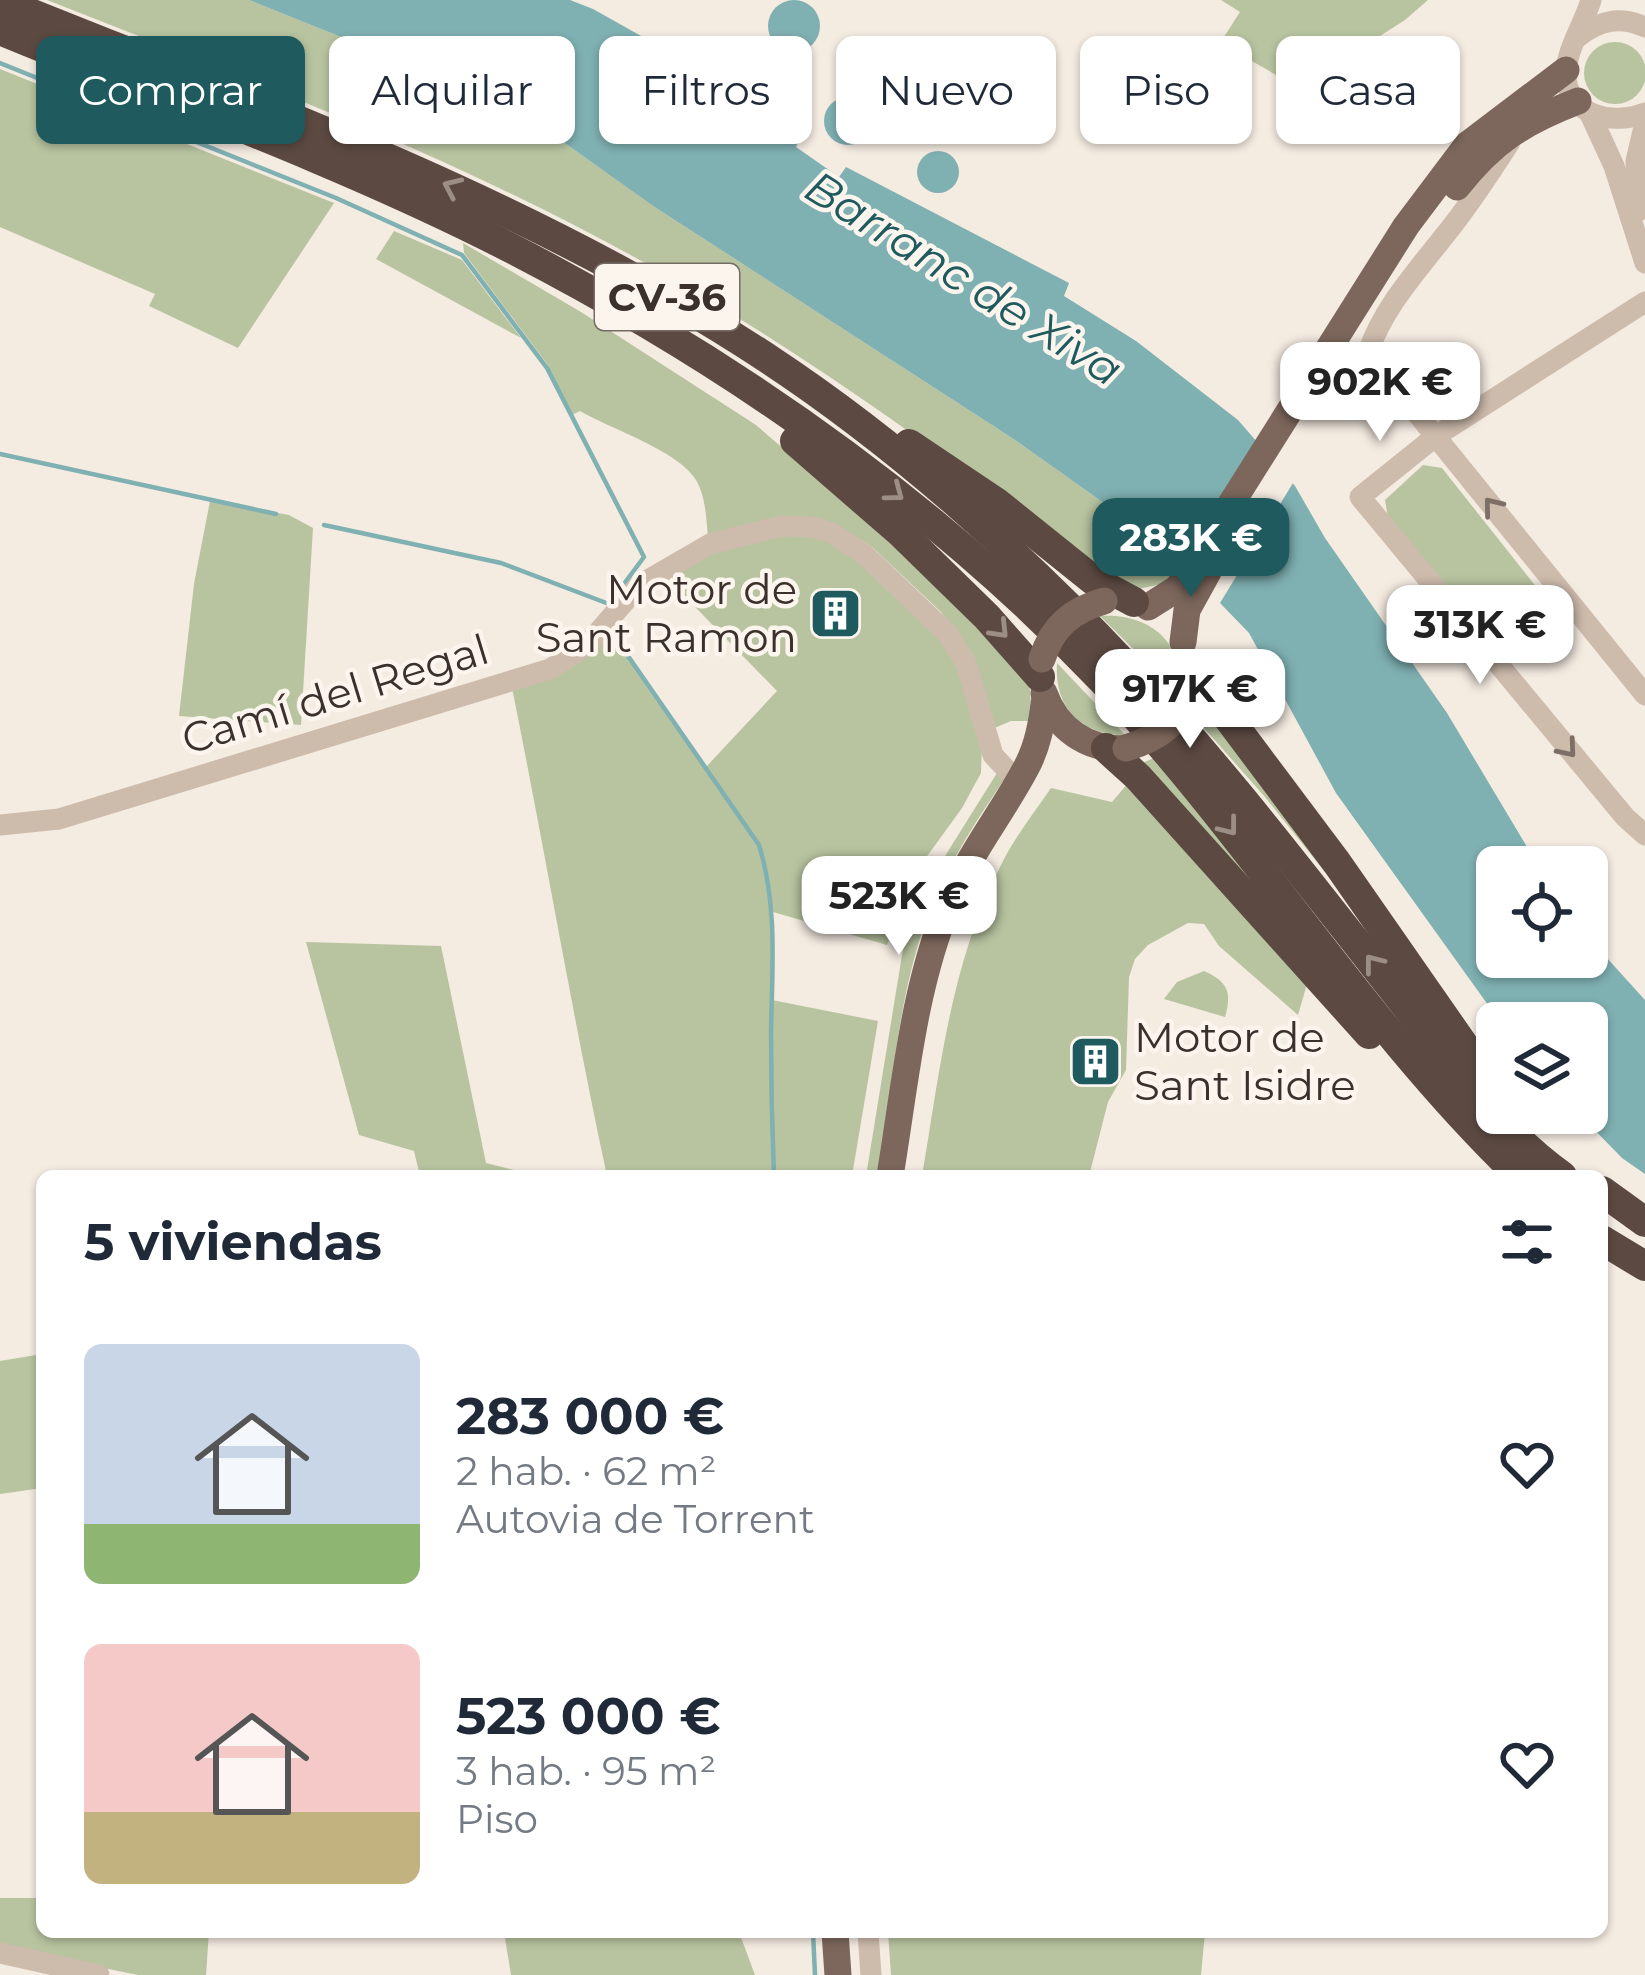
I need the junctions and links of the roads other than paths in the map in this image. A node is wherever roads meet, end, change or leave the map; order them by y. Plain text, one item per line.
1 (1591, 0) edge
2 (0, 1) edge
3 (1637, 20) edge
4 (0, 31) edge
5 (1578, 37) junction
6 (1566, 70) junction
7 (1584, 108) junction
8 (1645, 113) edge
9 (1645, 123) edge
10 (1516, 130) junction
11 (1644, 261) edge
12 (1645, 302) edge
13 (695, 355) junction
14 (772, 362) junction
15 (1294, 419) junction
16 (1436, 436) junction
17 (1185, 593) junction
18 (1128, 603) junction
19 (1187, 667) junction
20 (1043, 678) junction
21 (1645, 695) edge
22 (1108, 747) junction
23 (1022, 775) junction
24 (1645, 803) edge
25 (1625, 817) junction
26 (0, 825) edge
27 (1645, 835) edge
28 (1476, 1060) edge
29 (1534, 1134) edge
30 (891, 1170) edge
31 (1497, 1170) edge
32 (1514, 1170) edge
33 (1555, 1170) edge
34 (1573, 1170) edge
35 (1608, 1195) edge
36 (1608, 1209) edge
37 (1645, 1222) edge
38 (1645, 1233) edge
39 (1608, 1243) edge
40 (1608, 1259) edge
41 (1645, 1265) edge
42 (1645, 1276) edge
43 (835, 1938) edge
44 (868, 1938) edge
45 (0, 1953) edge
46 (98, 1975) edge
47 (838, 1975) edge
48 (871, 1975) edge

1 - 5 street
14 -> 2 highway, CV-36
3 - 5 street
4 - 13 highway, CV-36
5 - 6 street
6 - 7 street
6 - 15 main road
7 - 8 street
7 - 10 main road
7 - 11 street
9 - 11 street
10 - 15 main road
10 - 16 street
12 - 16 street
13 -> 20 highway
13 -> 32 highway, CV-36
14 - 18 highway
33 -> 14 highway, CV-36
15 - 17 main road
21 -> 16 street
16 -> 25 street
17 - 18 main road
17 - 19 main road
18 - 19 main road
18 - 20 main road, bridge
19 - 22 main road, bridge
19 - 28 highway
20 - 22 main road
20 - 23 main road
22 - 23 main road
22 - 31 highway
23 - 26 street, Camí del Regal
23 - 30 main road
24 - 25 street
25 - 27 street
29 - 34 highway
35 - 37 highway
36 - 38 highway
39 - 41 highway
40 - 42 highway
43 - 47 main road
44 - 48 street
45 - 46 street

